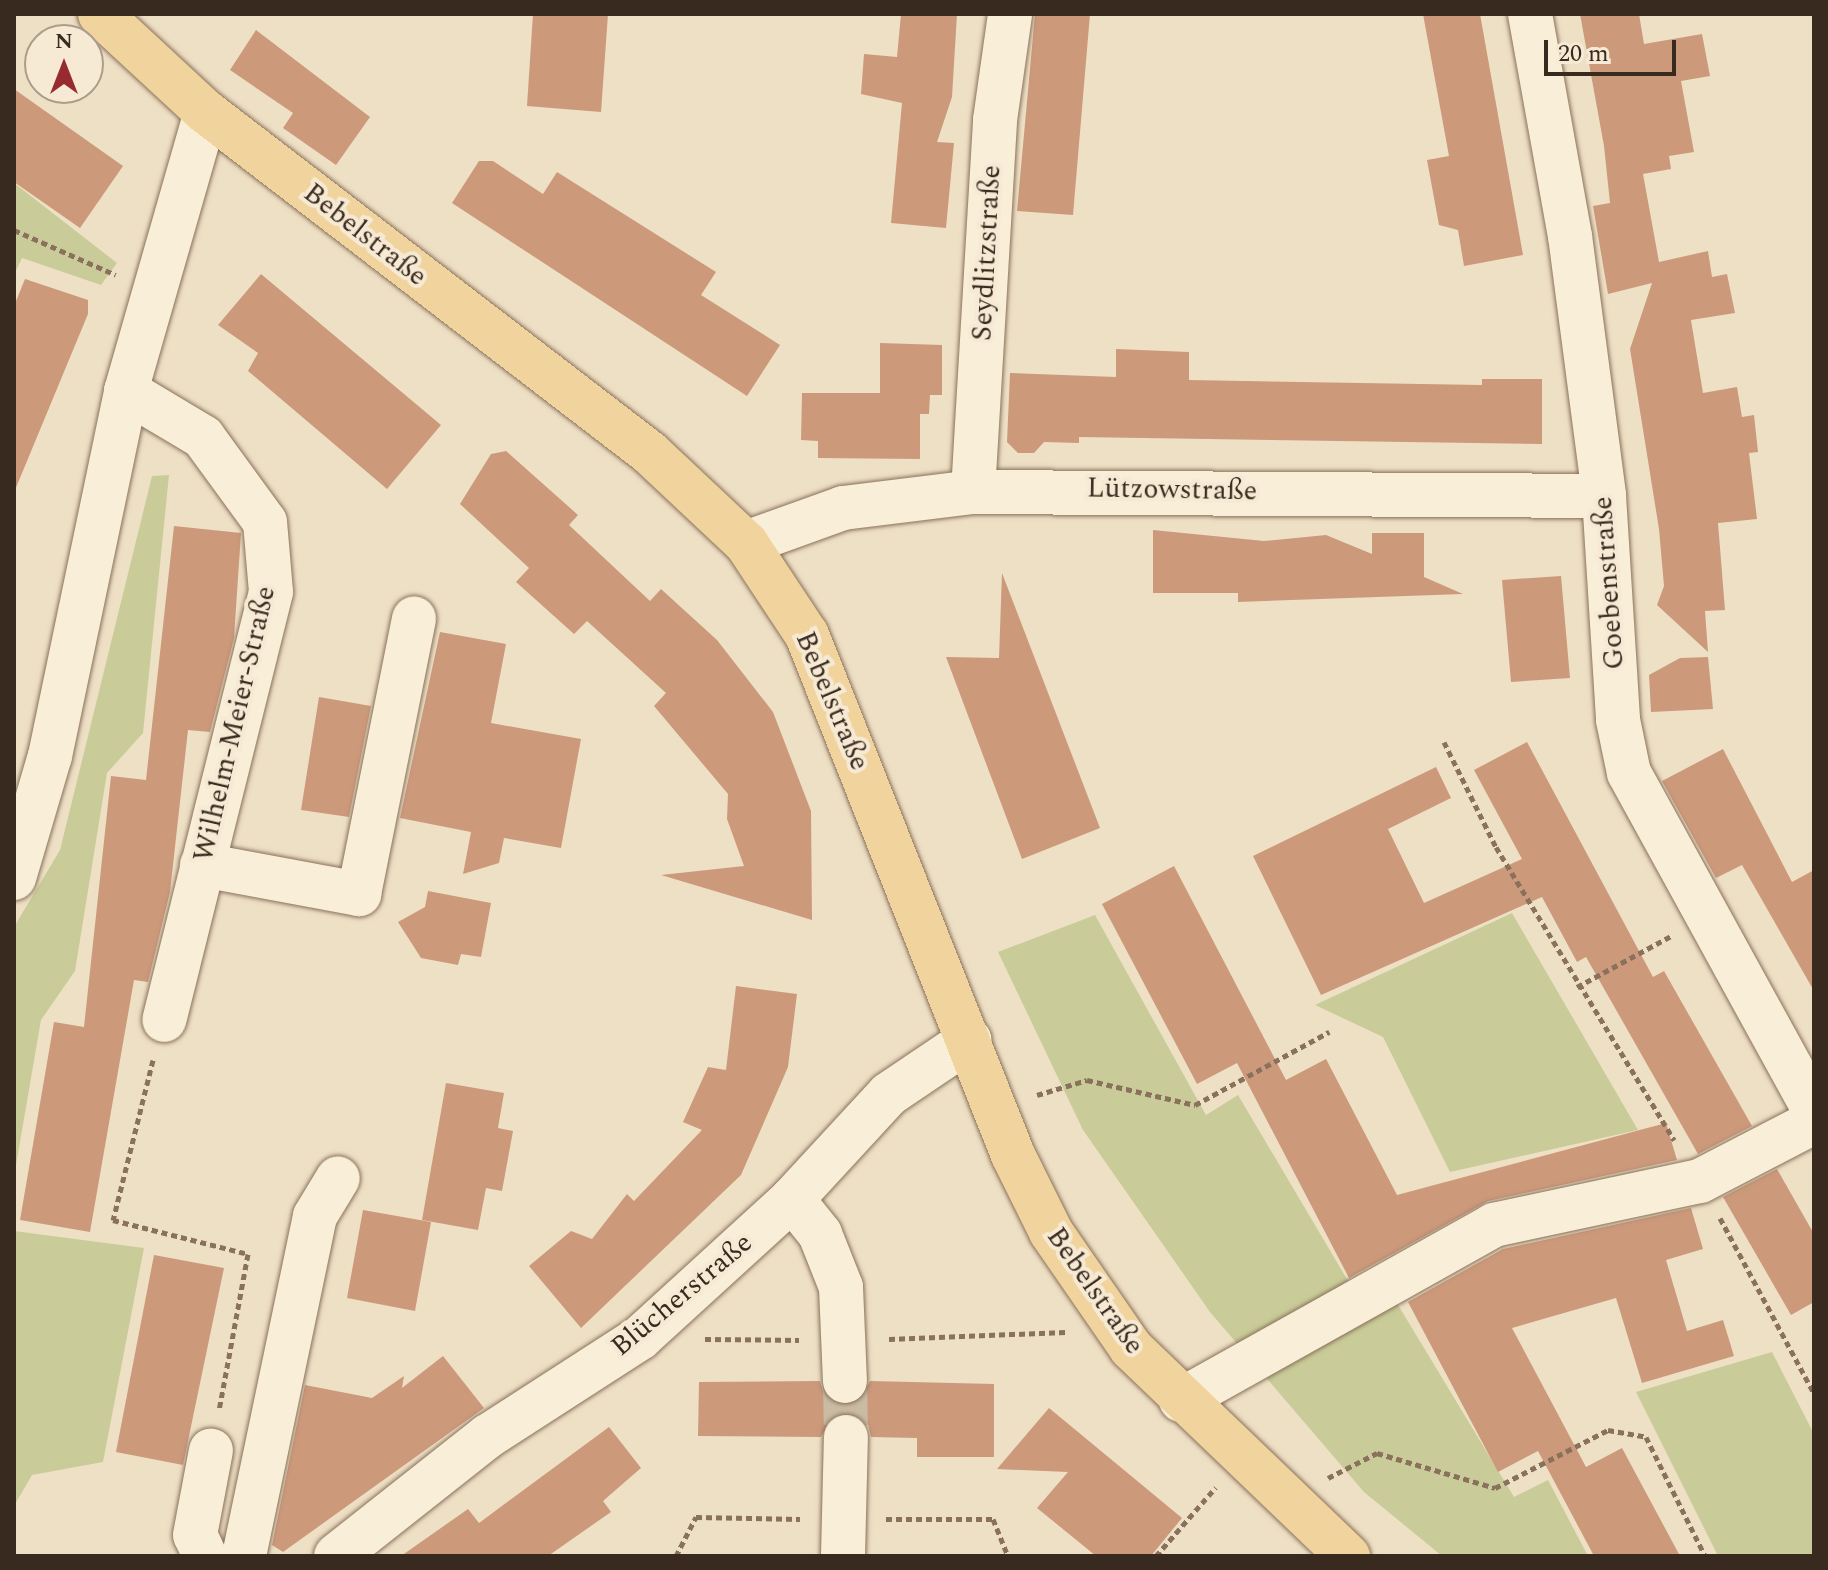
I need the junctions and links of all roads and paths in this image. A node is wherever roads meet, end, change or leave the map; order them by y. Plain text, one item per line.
1 (100, 14) edge
2 (1010, 14) edge
3 (1530, 14) edge
4 (206, 112) junction
5 (14, 230) edge
6 (154, 292) junction
7 (126, 391) junction
8 (973, 492) junction
9 (1604, 496) junction
10 (746, 543) junction
11 (414, 618) dead end
12 (1444, 742) dead end
13 (202, 865) junction
14 (14, 878) edge
15 (1705, 917) junction
16 (1577, 987) junction
17 (164, 1020) joint
18 (1329, 1032) dead end
19 (969, 1040) junction
20 (995, 1108) junction
21 (1814, 1109) edge
22 (1814, 1122) edge
23 (338, 1178) dead end
24 (1700, 1181) junction
25 (792, 1199) junction
26 (845, 1381) tunnel mouth
27 (1814, 1393) edge
28 (1181, 1400) junction
29 (846, 1437) tunnel mouth
30 (211, 1450) joint
31 (1240, 1459) junction
32 (1285, 1499) junction
33 (205, 1556) edge
34 (244, 1556) edge
35 (336, 1556) edge
36 (843, 1556) edge
37 (1156, 1556) edge
38 (1348, 1556) edge
39 (1705, 1556) edge

1 - 4 main road, Bebelstraße
2 - 8 street, Seydlitzstraße
3 - 9 street, Goebenstraße
4 - 6 street
4 - 10 main road, Bebelstraße
5 - 6 path
6 - 7 street
7 - 13 street, Wilhelm-Meier-Straße
7 - 14 street
8 - 9 street, Lützowstraße
8 - 10 street, Lützowstraße
9 - 15 street, Goebenstraße
10 - 19 main road, Bebelstraße
11 - 13 street
12 - 16 path
13 - 17 street, Wilhelm-Meier-Straße
15 - 16 path
15 - 21 street, Goebenstraße
16 - 24 path
17 - 30 path
18 - 20 path
19 - 20 main road, Bebelstraße
19 - 25 street, Blücherstraße
20 - 28 main road, Bebelstraße
22 - 24 street
23 - 34 street
24 - 27 path
24 - 28 street
25 - 26 street
25 - 35 street, Blücherstraße
28 - 31 main road, Bebelstraße
29 - 36 street
30 - 33 street
31 - 32 main road, Bebelstraße
31 - 37 path
32 - 38 main road, Bebelstraße
32 - 39 path

